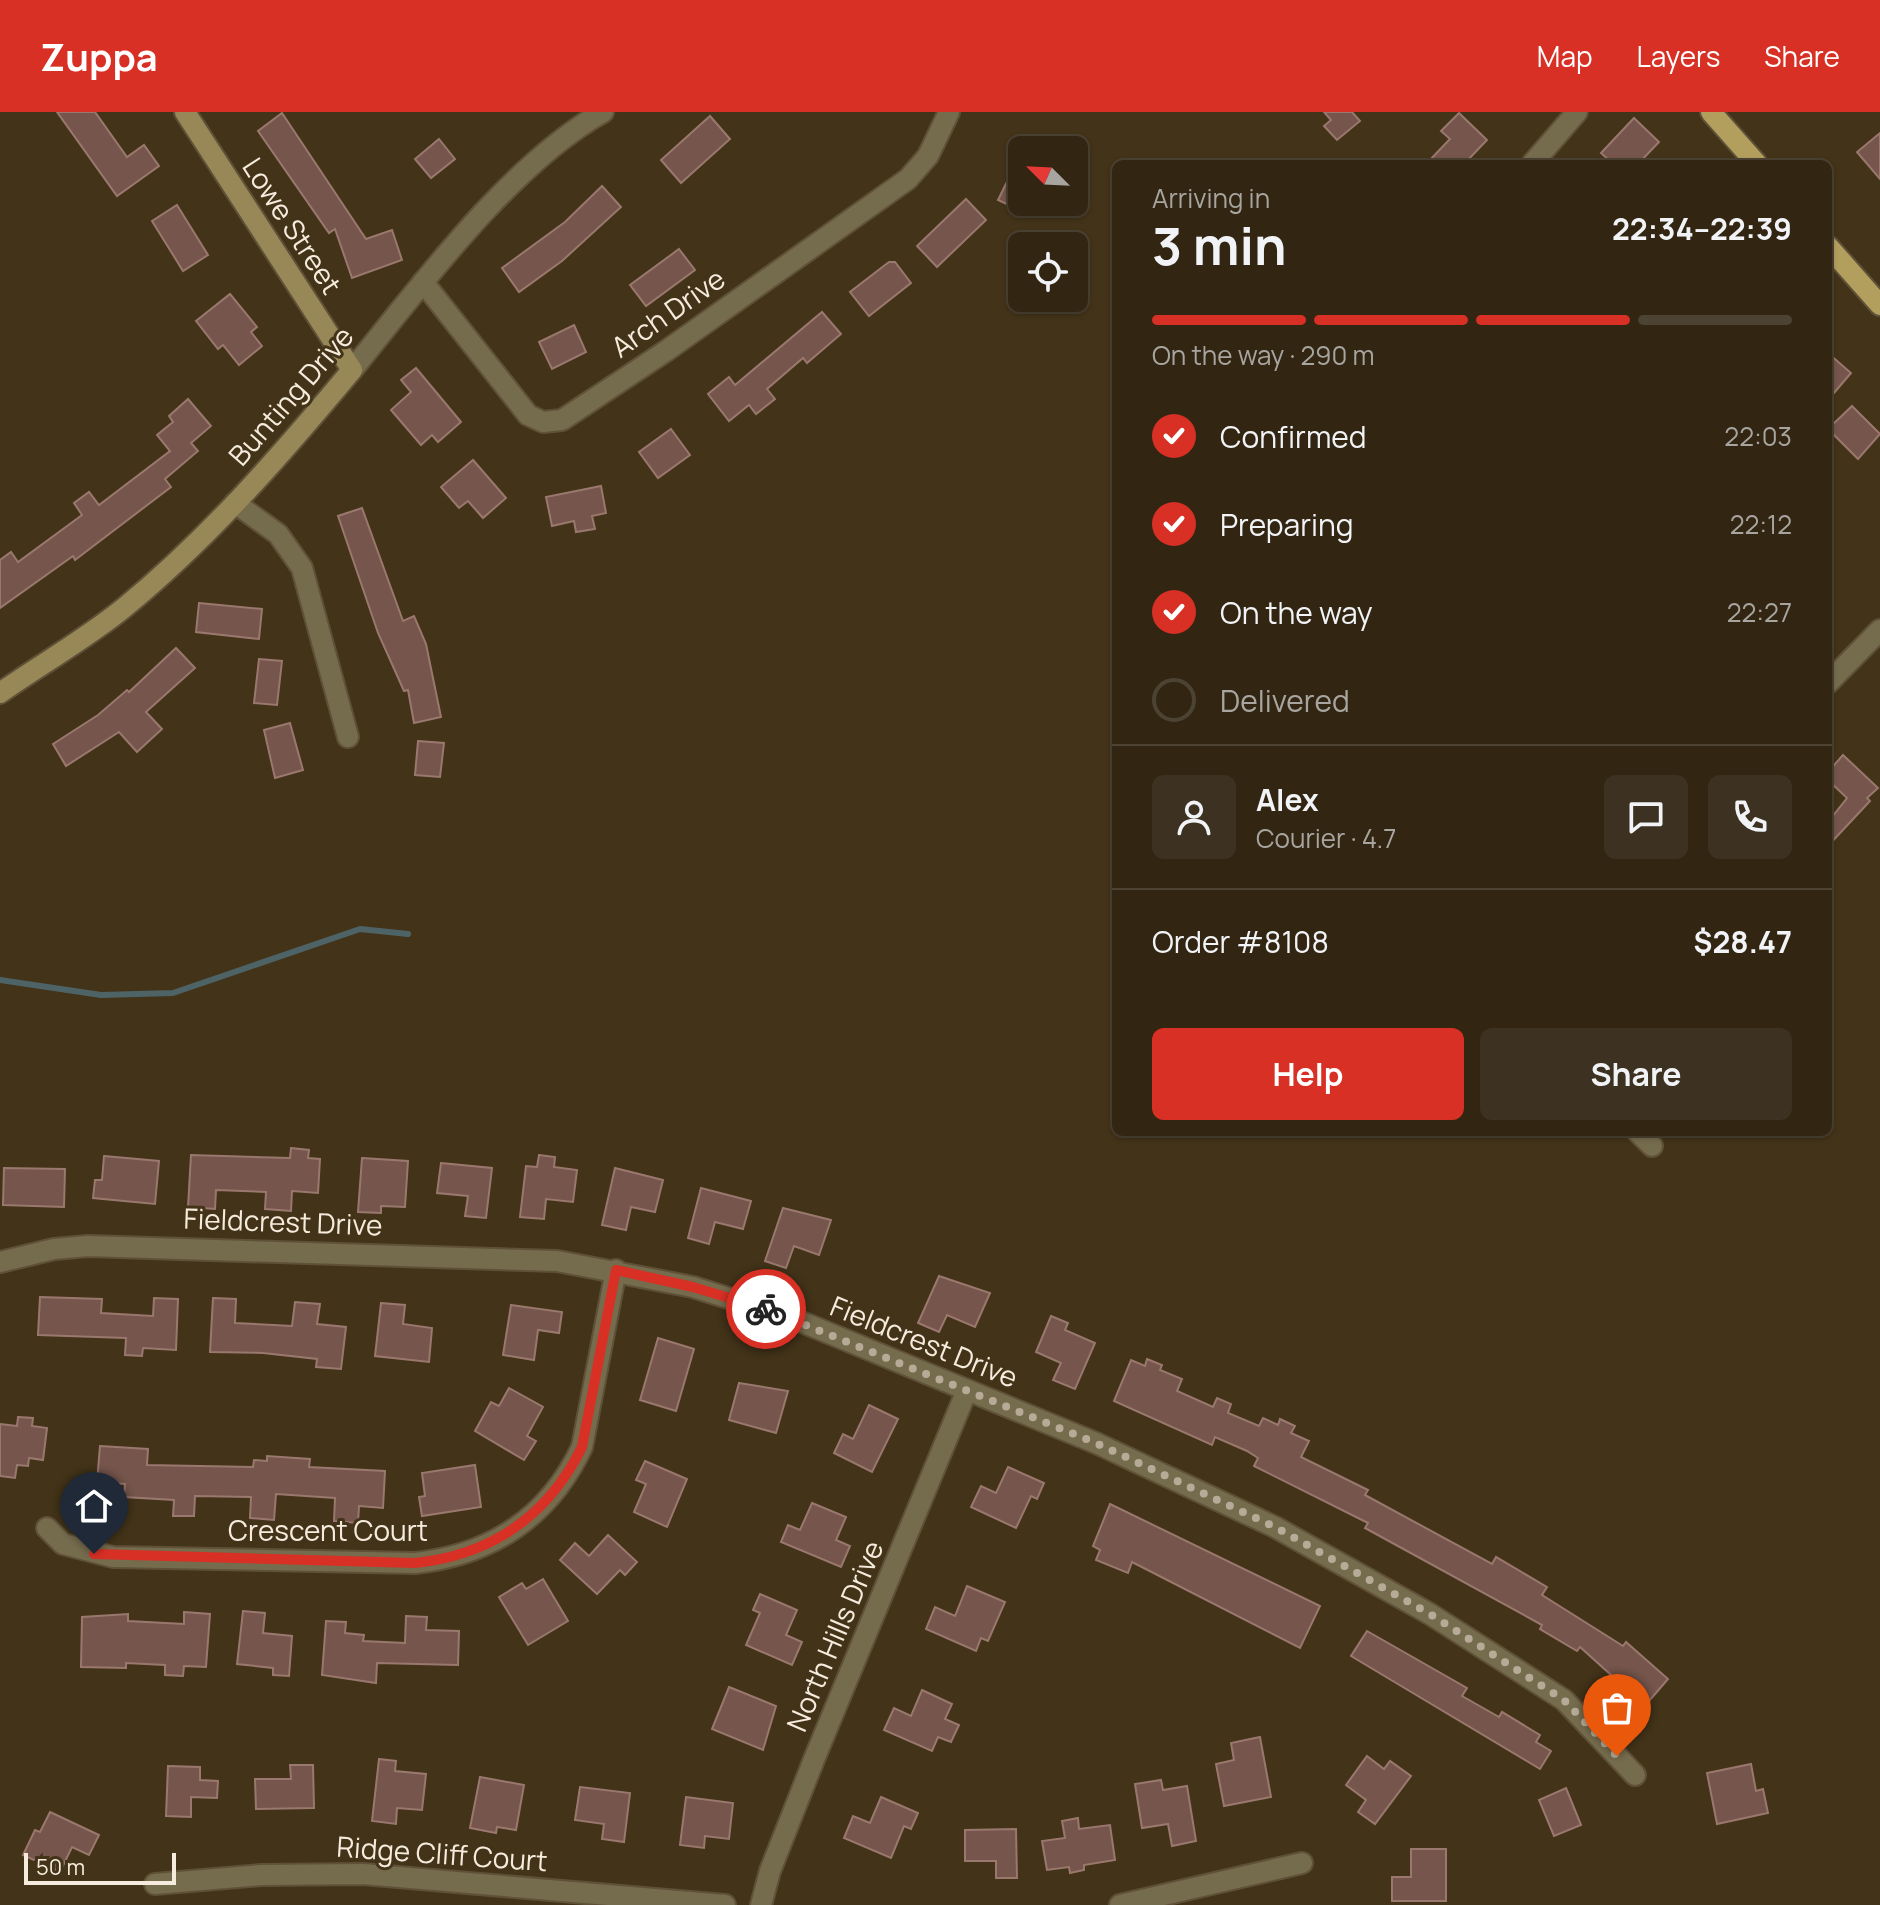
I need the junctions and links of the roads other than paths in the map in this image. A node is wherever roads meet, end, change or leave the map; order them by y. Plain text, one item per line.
1 (185, 112) edge
2 (603, 112) edge
3 (949, 112) edge
4 (1577, 112) edge
5 (1711, 112) edge
6 (1535, 160) edge
7 (1753, 160) edge
8 (1832, 251) edge
9 (423, 282) junction
10 (1880, 305) edge
11 (352, 370) junction
12 (235, 503) junction
13 (1880, 630) edge
14 (1832, 679) edge
15 (0, 693) edge
16 (348, 737) dead end
17 (0, 1262) edge
18 (616, 1270) junction
19 (967, 1390) junction
20 (47, 1528) dead end
21 (1635, 1775) dead end
22 (1302, 1863) dead end
23 (155, 1884) dead end
24 (725, 1905) edge
25 (761, 1905) edge
26 (1120, 1905) edge

1 - 11 street, Lowe Street
2 - 9 street, Bunting Drive
3 - 9 street, Arch Drive
4 - 6 street
5 - 7 main road
8 - 10 main road
9 - 11 street, Bunting Drive
11 - 12 street, Bunting Drive
12 - 15 street, Bunting Drive
12 - 16 street
13 - 14 street
17 - 18 street, Fieldcrest Drive
18 - 19 street, Fieldcrest Drive
18 - 20 street, Crescent Court
19 - 21 street, Fieldcrest Drive
19 - 25 street, North Hills Drive
22 - 26 street
23 - 24 street, Ridge Cliff Court

